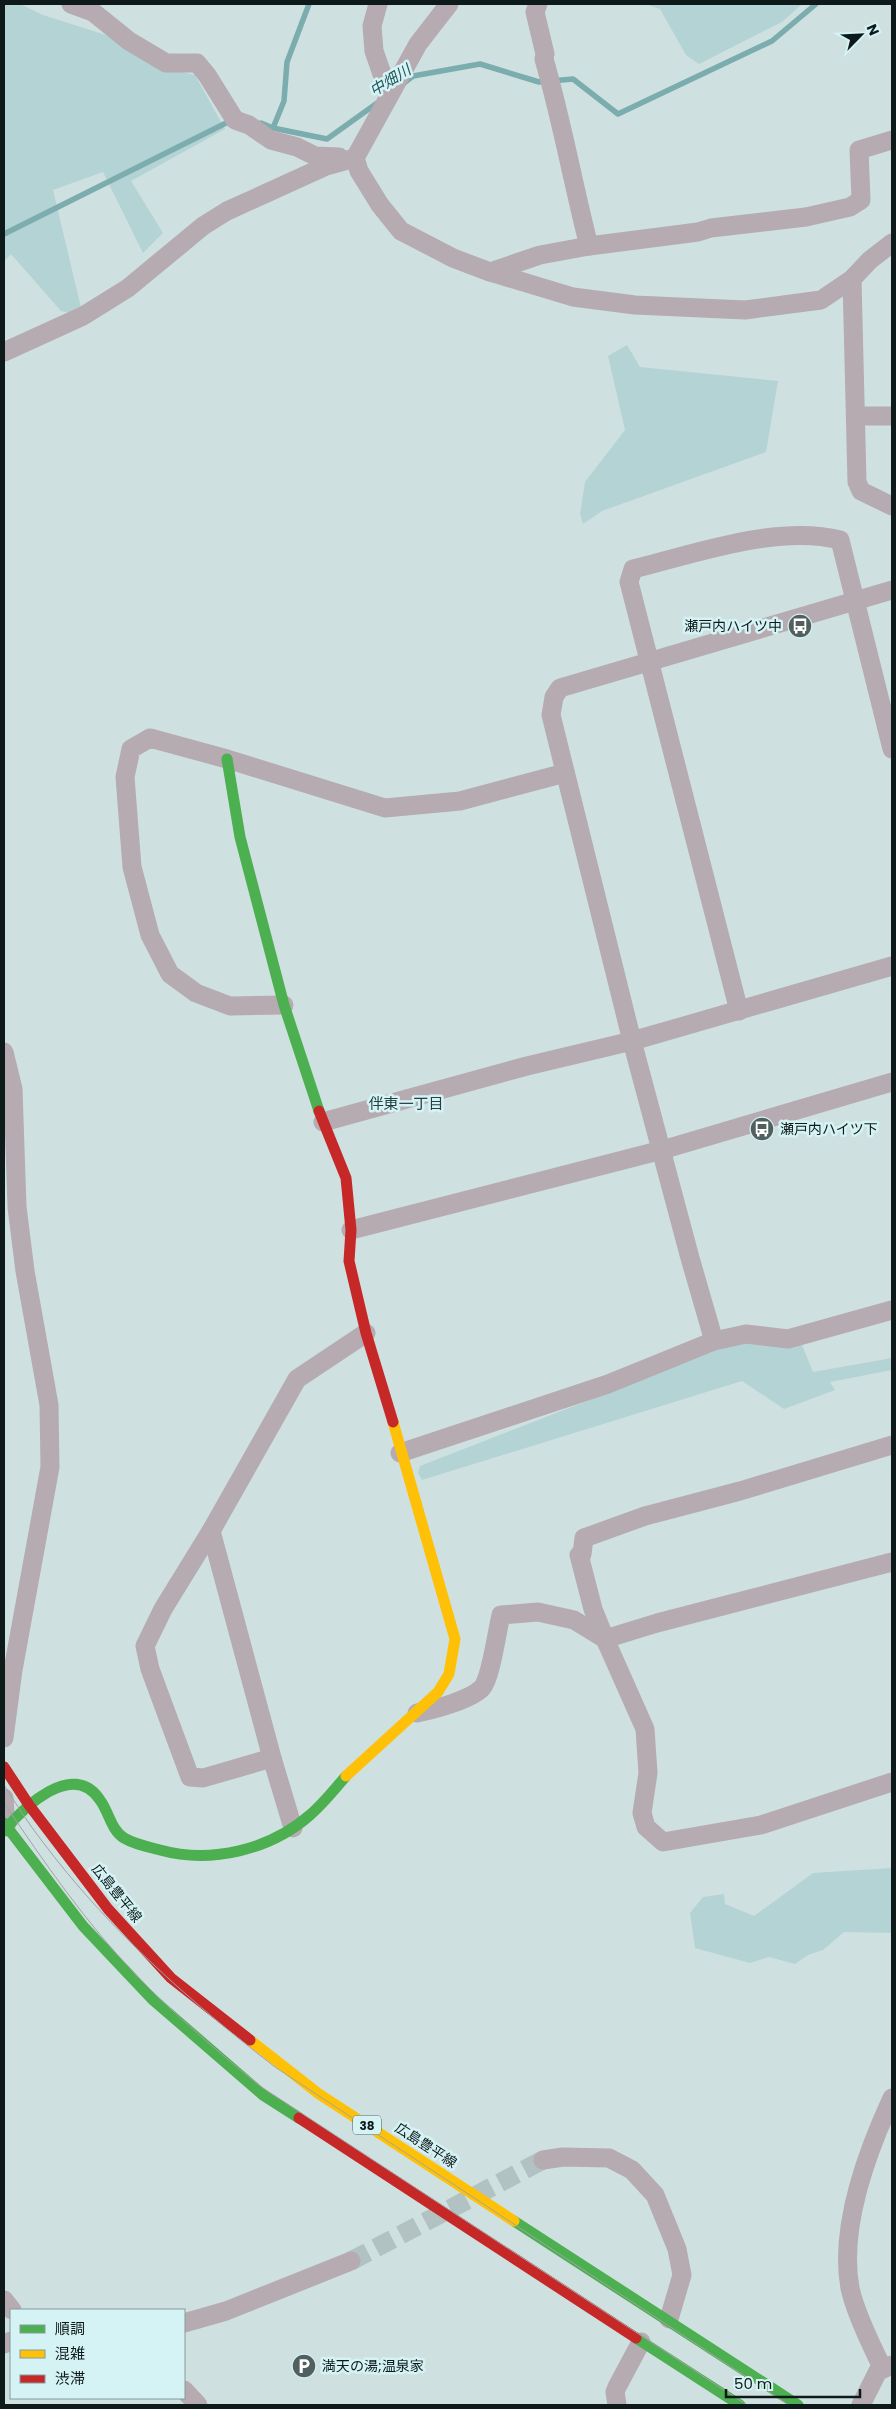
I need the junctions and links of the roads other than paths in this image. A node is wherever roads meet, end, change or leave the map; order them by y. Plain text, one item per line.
1 (71, 4) edge
2 (378, 4) edge
3 (449, 4) edge
4 (538, 4) edge
5 (389, 94) junction
6 (892, 140) edge
7 (355, 158) junction
8 (892, 243) edge
9 (589, 246) junction
10 (490, 272) junction
11 (852, 278) junction
12 (4, 352) edge
13 (857, 416) junction
14 (892, 416) edge
15 (892, 506) edge
16 (892, 590) edge
17 (856, 601) junction
18 (648, 662) junction
19 (892, 749) edge
20 (226, 759) junction
21 (565, 773) junction
22 (892, 966) edge
23 (284, 1005) junction
24 (739, 1011) junction
25 (632, 1041) junction
26 (4, 1052) edge
27 (892, 1082) edge
28 (323, 1122) junction
29 (662, 1150) junction
30 (351, 1230) junction
31 (892, 1310) edge
32 (366, 1333) junction
33 (714, 1341) junction
34 (892, 1445) edge
35 (400, 1453) junction
36 (211, 1531) junction
37 (892, 1562) edge
38 (605, 1639) junction
39 (413, 1714) junction
40 (4, 1738) edge
41 (272, 1758) junction
42 (4, 1767) edge
43 (892, 1782) edge
44 (4, 1798) edge
45 (29, 1805) junction
46 (5, 1827) edge
47 (293, 1828) junction
48 (892, 2098) edge
49 (543, 2160) tunnel mouth
50 (350, 2261) tunnel mouth
51 (669, 2319) junction
52 (185, 2323) edge
53 (641, 2342) junction
54 (887, 2367) edge
55 (185, 2391) edge
56 (198, 2405) edge
57 (617, 2405) edge
58 (740, 2405) edge
59 (798, 2405) edge
60 (861, 2405) edge

1 - 7 street
2 - 5 street
3 - 5 street
4 - 9 street
5 - 7 street
6 - 9 street
7 - 10 street
7 - 12 street
8 - 11 street
9 - 10 street
10 - 11 street
11 - 13 street
13 - 14 street
13 - 15 street
16 - 17 street
17 - 18 street
17 - 18 street
17 - 19 street
18 - 21 street
18 - 24 street
20 - 21 street
20 - 23 main road
20 - 23 street
21 - 25 street
22 - 24 street
23 - 28 main road
24 - 25 street
25 - 28 street
25 - 29 street
26 - 40 street
27 - 29 street
28 - 30 main road
29 - 30 street
29 - 33 street
30 - 32 main road
31 - 33 street
32 - 35 main road
32 - 36 street
33 - 35 street
34 - 38 street
35 - 39 main road
36 - 41 street
36 - 41 street
37 - 38 street
38 - 39 street
38 - 43 street
39 - 47 main road
41 - 47 street
42 - 45 main road, 広島豊平線 / 38
44 - 46 street
45 - 46 main road
45 - 47 main road
45 - 51 main road, 広島豊平線 / 38
46 - 53 main road, 38
48 - 54 street
49 - 51 street
50 - 52 street
51 - 59 main road, 広島豊平線 / 38
53 - 57 street
53 - 58 main road, 38
54 - 60 street
55 - 56 street

